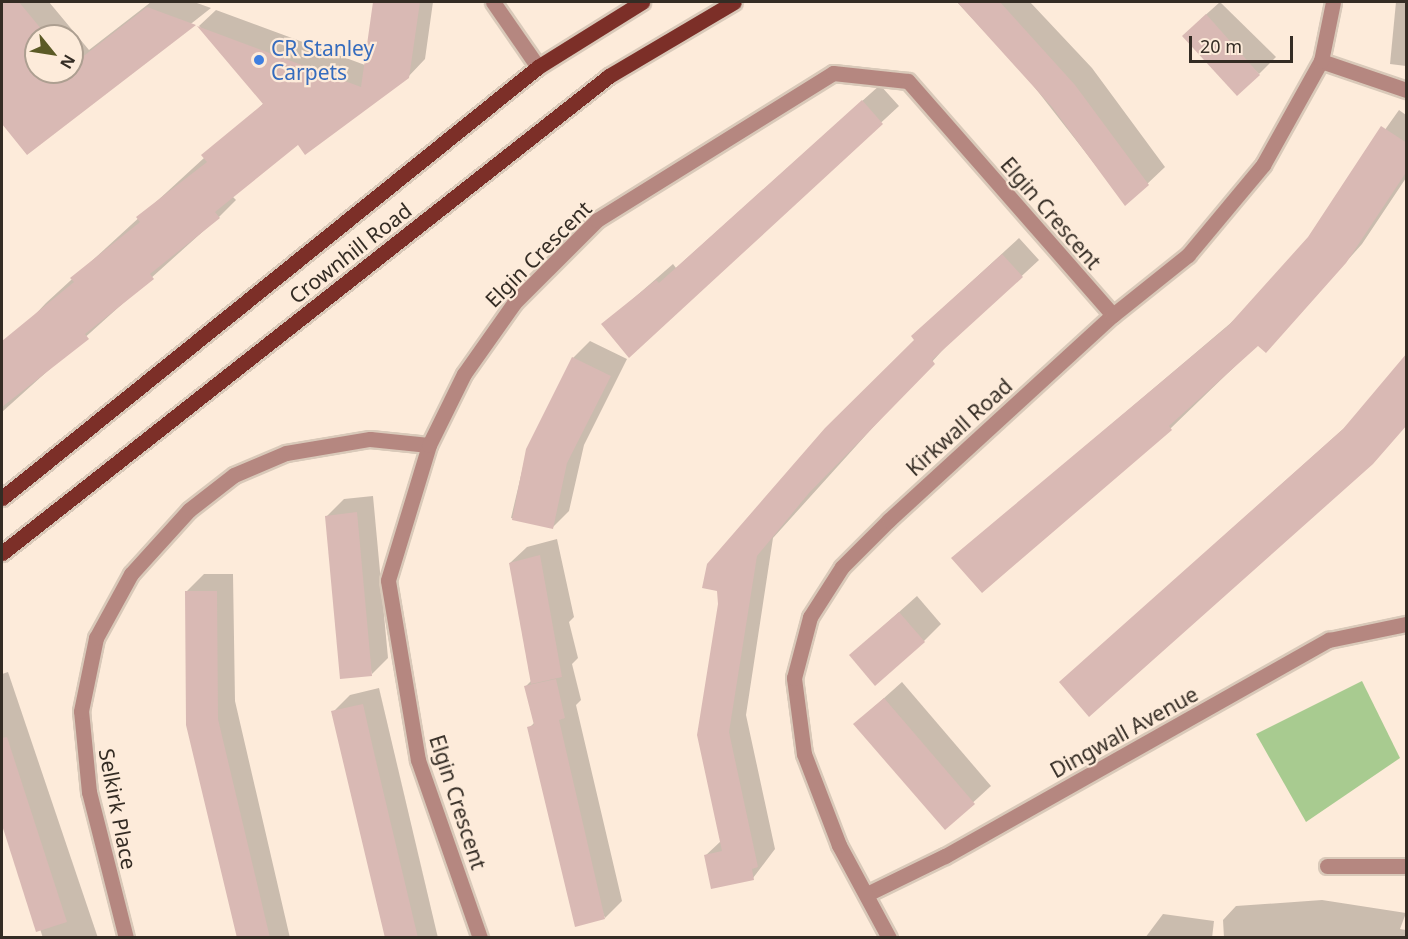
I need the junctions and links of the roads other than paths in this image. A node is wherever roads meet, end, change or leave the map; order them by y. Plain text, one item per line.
1 (493, 2) edge
2 (642, 2) edge
3 (734, 2) edge
4 (1333, 2) edge
5 (1321, 61) junction
6 (538, 67) junction
7 (1407, 90) edge
8 (1113, 315) junction
9 (429, 445) junction
10 (2, 498) edge
11 (2, 553) edge
12 (1407, 624) edge
13 (1328, 866) dead end
14 (1407, 866) edge
15 (867, 894) junction
16 (126, 938) edge
17 (480, 938) edge
18 (889, 938) edge

1 - 6 street
2 - 6 main road, Crownhill Road
3 - 11 main road, Crownhill Road
4 - 5 street, Kirkwall Road
5 - 7 street
5 - 8 street, Kirkwall Road
6 - 10 main road, Crownhill Road
8 - 9 street, Elgin Crescent
8 - 15 street, Kirkwall Road
9 - 16 street, Selkirk Place
9 - 17 street, Elgin Crescent
12 - 15 street, Dingwall Avenue
13 - 14 street
15 - 18 street, Kirkwall Road

